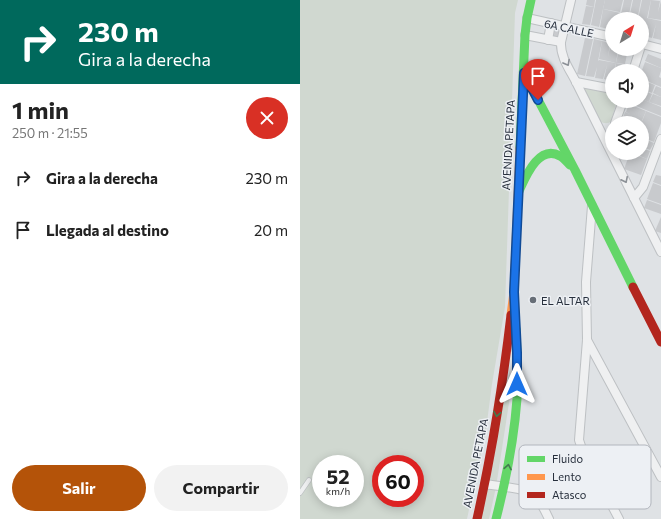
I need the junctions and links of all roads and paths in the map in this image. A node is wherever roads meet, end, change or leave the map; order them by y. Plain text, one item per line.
1 (531, 0) edge
2 (571, 0) edge
3 (527, 18) junction
4 (551, 23) junction
5 (565, 26) junction
6 (526, 35) junction
7 (605, 35) edge
8 (548, 40) junction
9 (561, 42) junction
10 (649, 46) edge
11 (661, 49) edge
12 (524, 73) junction
13 (576, 82) junction
14 (605, 88) edge
15 (605, 139) edge
16 (661, 139) edge
17 (615, 160) edge
18 (575, 170) junction
19 (518, 194) junction
20 (634, 198) junction
21 (592, 205) junction
22 (661, 252) edge
23 (514, 292) junction
24 (587, 340) junction
25 (661, 342) edge
26 (581, 445) edge
27 (644, 445) edge
28 (651, 458) edge
29 (661, 477) edge
30 (308, 480) dead end
31 (485, 484) junction
32 (504, 487) junction
33 (519, 489) edge
34 (300, 493) edge
35 (544, 509) edge
36 (613, 509) edge
37 (477, 519) edge
38 (496, 519) edge
39 (549, 519) edge
40 (618, 519) edge

1 - 3 main road, AVENIDA PETAPA
2 - 5 street
3 - 4 street, 6A CALLE
3 - 6 main road, AVENIDA PETAPA
4 - 5 street, 6A CALLE
4 - 8 street
5 - 7 street, 6A CALLE
5 - 9 street
6 - 8 street, 6A CALLE
6 - 12 main road, AVENIDA PETAPA
8 - 9 street, 6A CALLE
9 -> 13 street
10 - 11 street
12 - 18 main road
12 - 19 main road, AVENIDA PETAPA
13 - 14 street
13 - 15 street
16 - 20 street
17 -> 20 street
18 - 19 main road
18 - 21 main road
19 - 23 main road, AVENIDA PETAPA
20 - 22 street
21 - 24 street
21 - 25 main road
23 -> 31 main road, AVENIDA PETAPA
32 -> 23 main road, AVENIDA PETAPA
24 - 26 street
24 - 27 street
28 - 29 street
30 - 34 lane
31 - 32 street
31 - 37 main road, AVENIDA PETAPA
32 - 33 street
32 - 38 main road, AVENIDA PETAPA
35 - 39 street
36 - 40 street

